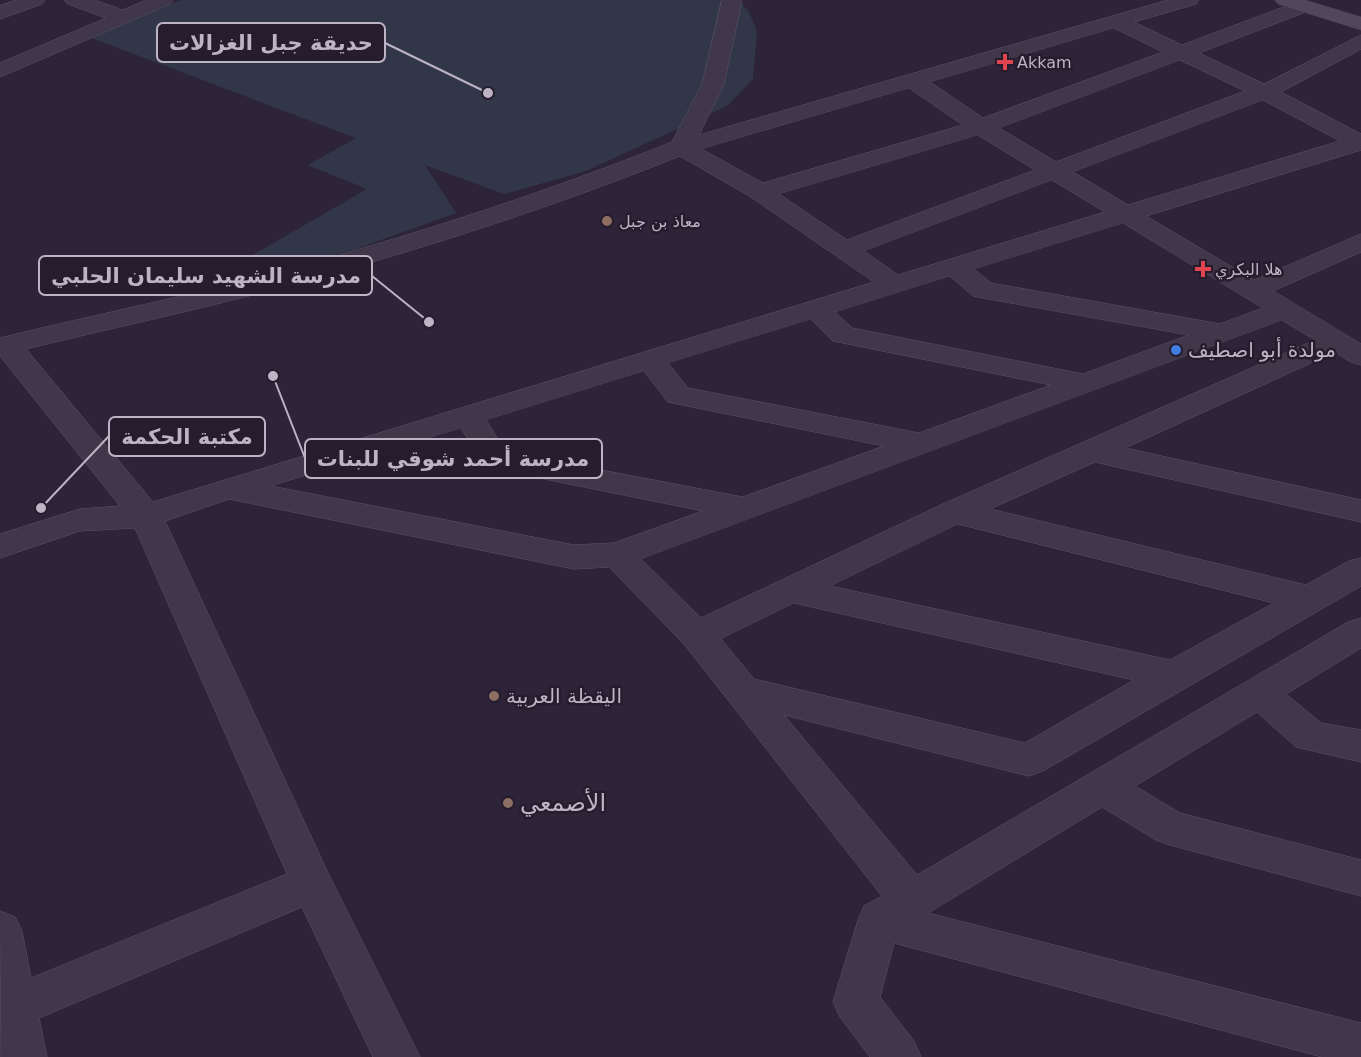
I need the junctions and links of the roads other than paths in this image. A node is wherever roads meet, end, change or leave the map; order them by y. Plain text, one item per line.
1 (35, 0) edge
2 (75, 0) edge
3 (163, 0) edge
4 (732, 0) edge
5 (1190, 0) edge
6 (1294, 3) edge
7 (0, 13) edge
8 (123, 17) junction
9 (1118, 22) junction
10 (1361, 24) edge
11 (1361, 41) edge
12 (1183, 52) junction
13 (0, 71) edge
14 (914, 81) junction
15 (1264, 92) junction
16 (981, 127) junction
17 (1360, 142) edge
18 (681, 147) junction
19 (1056, 172) junction
20 (760, 192) junction
21 (1125, 214) junction
22 (1361, 242) edge
23 (847, 249) junction
24 (955, 267) junction
25 (896, 285) junction
26 (1253, 290) junction
27 (817, 310) junction
28 (1284, 310) junction
29 (1220, 333) junction
30 (4, 346) edge
31 (1355, 351) edge
32 (651, 361) junction
33 (1085, 382) junction
34 (468, 415) junction
35 (921, 443) junction
36 (1093, 451) junction
37 (226, 489) junction
38 (745, 508) junction
39 (1361, 511) edge
40 (956, 512) junction
41 (146, 516) junction
42 (0, 546) edge
43 (617, 555) junction
44 (1361, 570) edge
45 (791, 590) junction
46 (1311, 599) junction
47 (1361, 631) edge
48 (698, 634) junction
49 (1174, 675) junction
50 (744, 691) junction
51 (1259, 692) junction
52 (1361, 746) edge
53 (1102, 786) junction
54 (1361, 878) edge
55 (312, 883) junction
56 (895, 910) junction
57 (0, 931) edge
58 (7, 1010) edge
59 (1361, 1045) edge
60 (24, 1057) edge
61 (397, 1057) edge
62 (898, 1057) edge

1 - 7 street
2 - 8 street
3 - 8 street
4 - 18 street
5 - 9 street
6 - 10 main road
6 - 12 street
8 - 13 street
9 - 12 street
9 - 14 street
11 - 15 street
12 - 15 street
12 - 16 street
14 - 16 street
14 - 18 street
15 - 17 street
15 - 19 street
16 - 19 street
16 - 20 street
17 - 21 street
18 - 20 street
18 - 30 street
19 - 21 street
19 - 23 street
20 - 23 street
21 - 24 street
21 - 26 street
22 - 26 street
23 - 25 street
24 - 25 street
24 - 29 street
25 - 27 street
26 - 28 street
27 - 32 street
27 - 33 street
28 - 29 street
28 - 31 street
29 - 33 street
30 - 41 street
31 - 36 street
32 - 34 street
32 - 35 street
33 - 35 street
34 - 37 street
34 - 38 street
35 - 38 street
36 - 39 street
36 - 40 street
37 - 41 street
37 - 43 street
38 - 43 street
40 - 45 street
40 - 46 street
41 - 42 street
41 - 55 street
43 - 48 street
44 - 46 street
45 - 48 street
45 - 49 street
46 - 49 street
47 - 51 street
48 - 50 street
49 - 50 street
50 - 56 street
51 - 52 street
51 - 53 street
53 - 54 street
53 - 56 street
55 - 58 street
55 - 61 street
56 - 59 street
56 - 62 street
57 - 58 street
58 - 60 street

